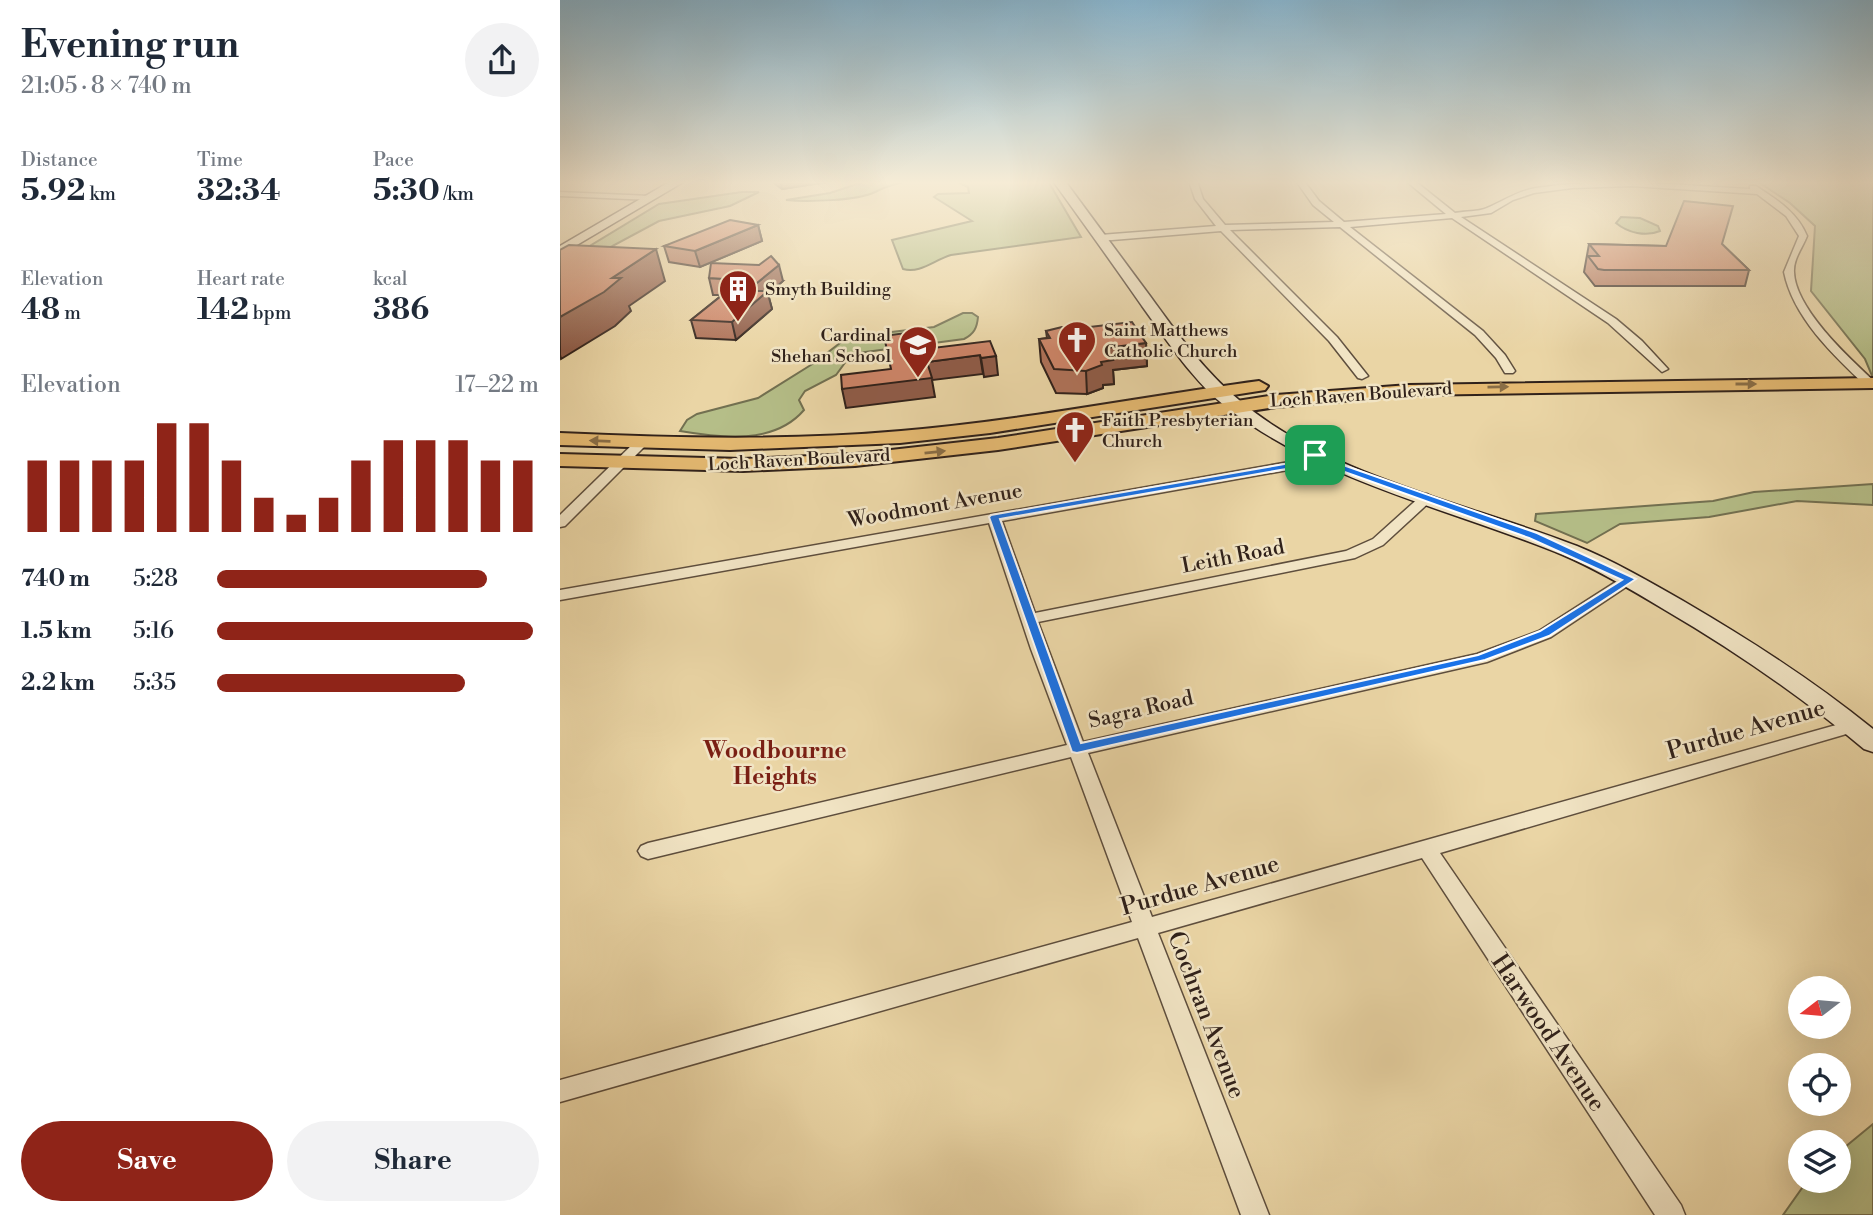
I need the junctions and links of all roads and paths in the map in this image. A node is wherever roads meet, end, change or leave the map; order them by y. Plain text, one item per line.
1 (1100, 237) edge
2 (583, 238) edge
3 (1233, 238) edge
4 (1358, 238) edge
5 (1486, 238) edge
6 (1802, 238) edge
7 (560, 251) edge
8 (1852, 368) junction
9 (1662, 369) junction
10 (1509, 371) junction
11 (1362, 376) junction
12 (1592, 378) junction
13 (1872, 378) edge
14 (1404, 382) junction
15 (1216, 391) junction
16 (1234, 406) junction
17 (560, 439) edge
18 (641, 443) junction
19 (1315, 455) junction
20 (560, 460) edge
21 (622, 461) junction
22 (1427, 498) junction
23 (994, 517) junction
24 (560, 523) edge
25 (1630, 579) junction
26 (560, 595) edge
27 (1029, 619) junction
28 (1854, 726) junction
29 (1873, 743) edge
30 (1077, 749) junction
31 (1427, 849) junction
32 (648, 851) dead end
33 (1144, 929) junction
34 (560, 1091) edge
35 (1255, 1215) edge
36 (1671, 1215) edge

1 - 15 street
2 - 7 street
3 - 11 street
4 - 10 street
5 - 9 street
6 - 8 street
8 - 9 main road, Loch Raven Boulevard
8 - 13 main road, Loch Raven Boulevard
9 - 12 main road, Loch Raven Boulevard
10 - 12 main road, Loch Raven Boulevard
10 - 14 main road, Loch Raven Boulevard
11 - 14 main road, Loch Raven Boulevard
11 - 15 main road, Loch Raven Boulevard
12 -> 13 main road, Loch Raven Boulevard
14 -> 12 main road, Loch Raven Boulevard
14 - 16 main road, Loch Raven Boulevard
15 - 16 street
15 - 18 main road, Loch Raven Boulevard
16 - 19 street
21 -> 16 main road, Loch Raven Boulevard
18 -> 17 main road, Loch Raven Boulevard
18 - 21 street
19 - 22 street
19 - 23 street, Woodmont Avenue
20 - 21 main road, Loch Raven Boulevard
21 - 24 street
22 - 25 street
22 - 27 street, Leith Road
23 - 26 street, Woodmont Avenue
23 - 27 street, Cochran Avenue
25 - 28 street
25 - 30 street, Sagra Road
27 - 30 street, Cochran Avenue
28 - 29 street
28 - 31 street, Purdue Avenue
30 - 32 street, Sagra Road
30 - 33 street, Cochran Avenue
31 - 33 street, Purdue Avenue
31 - 36 street, Harwood Avenue
33 - 34 street, Purdue Avenue
33 - 35 street, Cochran Avenue

